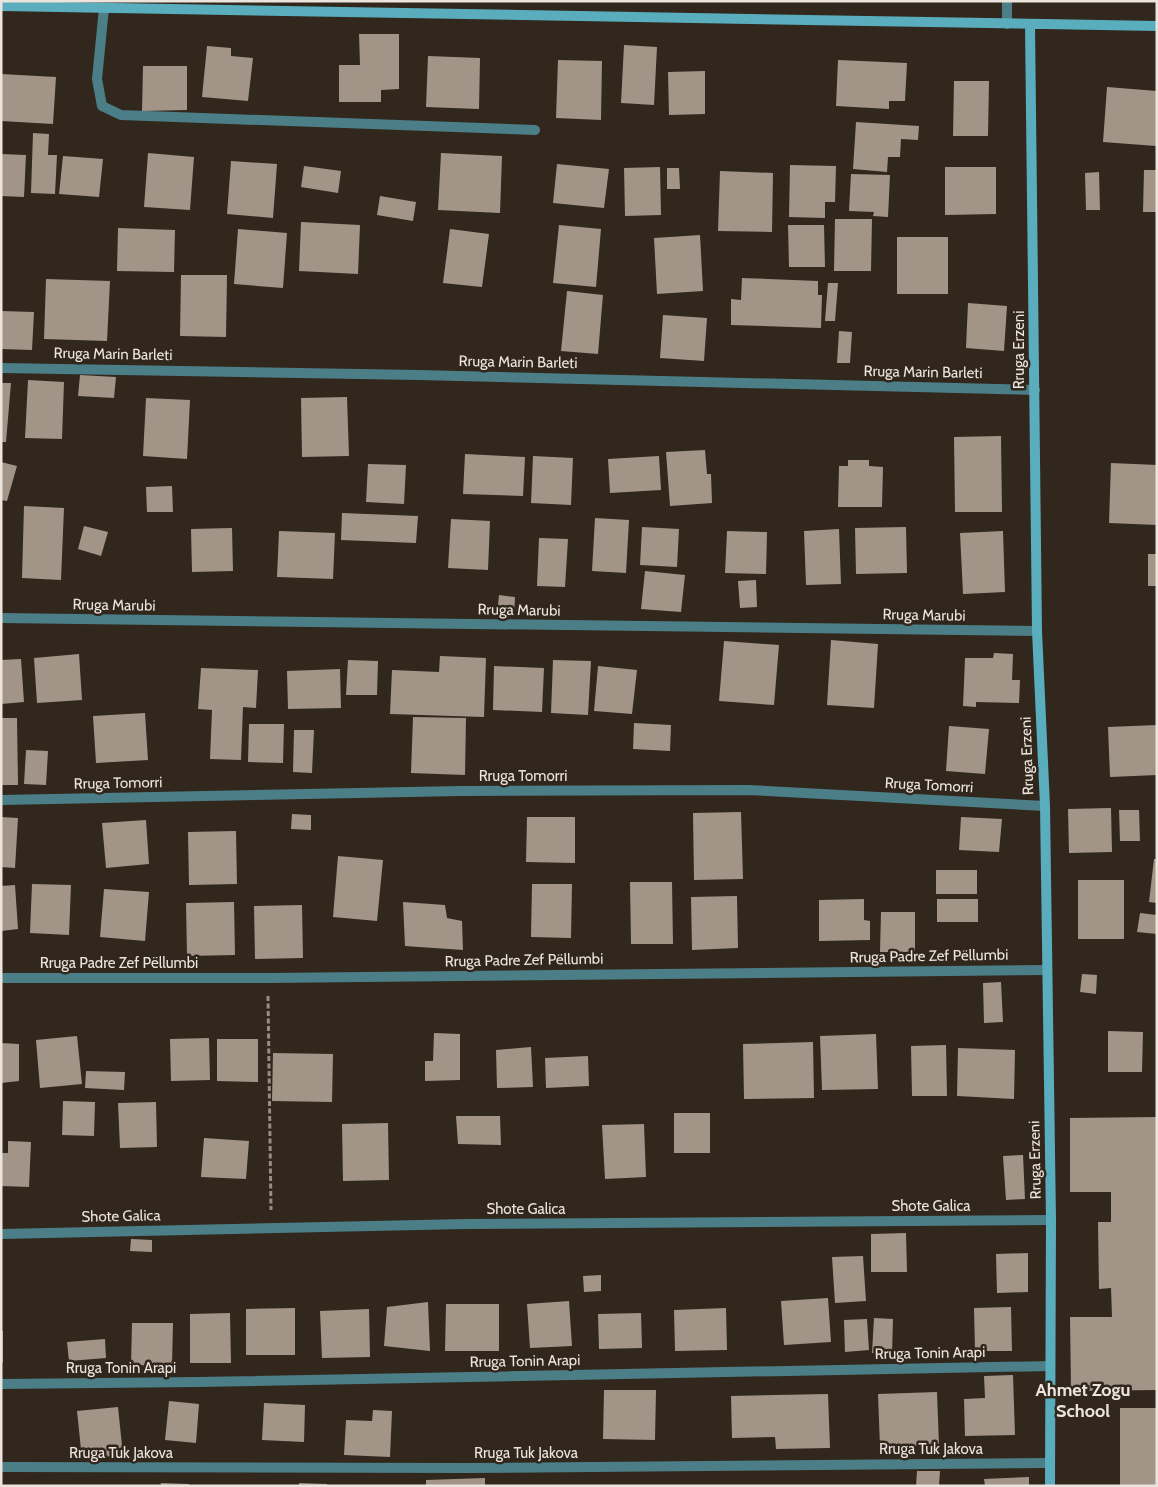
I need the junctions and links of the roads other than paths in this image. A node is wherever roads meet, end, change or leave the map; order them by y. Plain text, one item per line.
1 (1007, 1) edge
2 (1, 6) edge
3 (104, 8) junction
4 (1007, 24) junction
5 (1030, 25) junction
6 (1157, 26) edge
7 (535, 130) dead end
8 (1, 368) edge
9 (1034, 390) junction
10 (1, 618) edge
11 (1037, 631) junction
12 (1, 800) edge
13 (1044, 806) junction
14 (1047, 970) junction
15 (1, 978) edge
16 (1051, 1220) junction
17 (1, 1234) edge
18 (1050, 1366) junction
19 (1, 1384) edge
20 (1050, 1463) junction
21 (1, 1468) edge
22 (1050, 1486) edge

1 - 4 street
2 - 3 street
3 - 4 street
3 - 7 street
4 - 5 street
5 - 6 street
5 - 9 street, Rruga Erzeni
8 - 9 street, Rruga Marin Barleti
9 - 11 street, Rruga Erzeni
10 - 11 street, Rruga Marubi
11 - 13 street, Rruga Erzeni
12 - 13 street, Rruga Tomorri
13 - 14 street, Rruga Erzeni
14 - 15 street, Rruga Padre Zef Pëllumbi
14 - 16 street, Rruga Erzeni
16 - 17 street, Shote Galica
16 - 18 street, Rruga Erzeni
18 - 19 street, Rruga Tonin Arapi
18 - 20 street, Rruga Erzeni
20 - 21 street, Rruga Tuk Jakova
20 - 22 street, Rruga Erzeni

